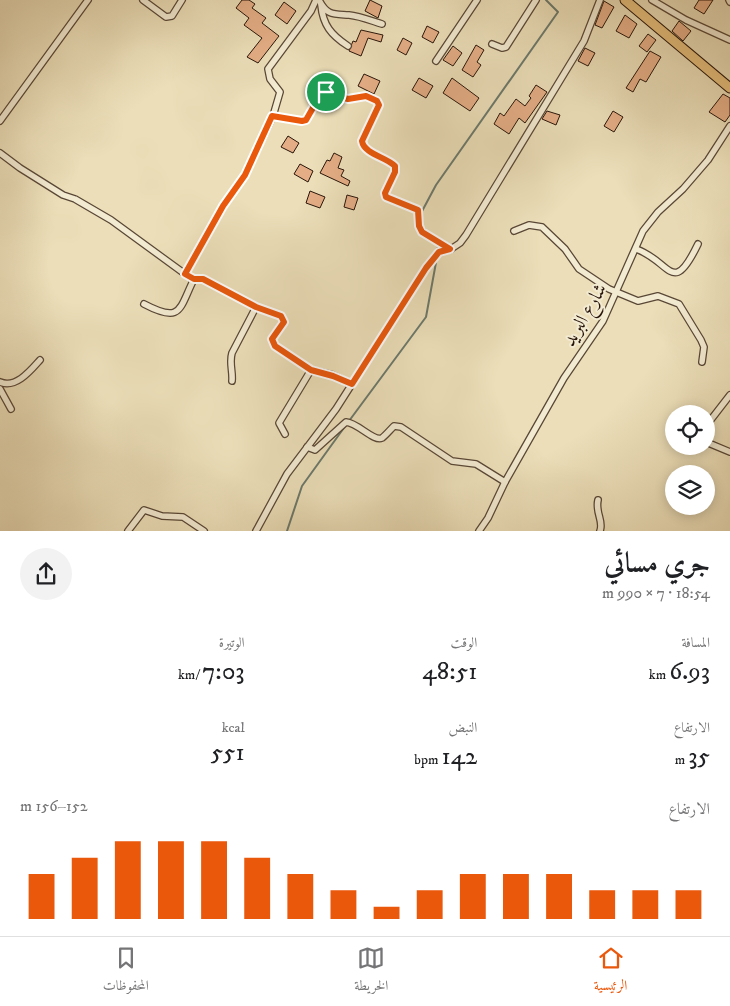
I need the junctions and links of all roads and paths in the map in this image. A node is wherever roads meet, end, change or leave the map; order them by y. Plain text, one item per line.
1 (88, 0) edge
2 (144, 0) edge
3 (182, 0) edge
4 (477, 0) edge
5 (536, 0) edge
6 (600, 0) edge
7 (625, 0) edge
8 (652, 0) edge
9 (319, 2) edge
10 (382, 24) dead end
11 (730, 35) edge
12 (730, 40) edge
13 (492, 44) dead end
14 (348, 46) dead end
15 (436, 61) dead end
16 (730, 88) edge
17 (272, 116) junction
18 (0, 121) edge
19 (730, 126) edge
20 (0, 153) edge
21 (514, 232) dead end
22 (698, 244) dead end
23 (450, 249) junction
24 (636, 249) junction
25 (185, 274) junction
26 (194, 279) junction
27 (616, 291) junction
28 (144, 304) dead end
29 (256, 307) junction
30 (40, 360) dead end
31 (702, 362) dead end
32 (311, 370) junction
33 (232, 381) dead end
34 (0, 382) edge
35 (352, 384) junction
36 (0, 389) edge
37 (730, 395) edge
38 (11, 409) dead end
39 (715, 414) edge
40 (285, 434) dead end
41 (715, 446) edge
42 (307, 447) junction
43 (730, 452) edge
44 (506, 482) junction
45 (598, 500) dead end
46 (128, 531) edge
47 (204, 531) edge
48 (256, 531) edge
49 (479, 531) edge
50 (600, 531) edge

1 - 18 street
2 - 3 street
4 - 15 street
5 - 13 street
6 - 23 street
7 - 16 main road
8 - 12 street
9 - 10 street
9 - 14 street
9 - 17 street
11 - 12 street
17 - 23 street
17 - 25 street
19 - 24 street, شارع البريد
20 - 25 street
21 - 27 street
22 - 24 street
23 - 35 street
24 - 27 street, شارع البريد
25 - 26 street
26 - 28 street
26 - 29 street
27 - 31 street
27 - 44 street, شارع البريد
29 - 32 street
29 - 33 street
30 - 34 street
32 - 35 street
32 - 40 street
35 - 42 street
36 - 38 street
37 - 39 street
41 - 43 street
42 - 44 street
42 - 48 street
44 - 49 street, شارع البريد
45 - 50 street
46 - 47 street

